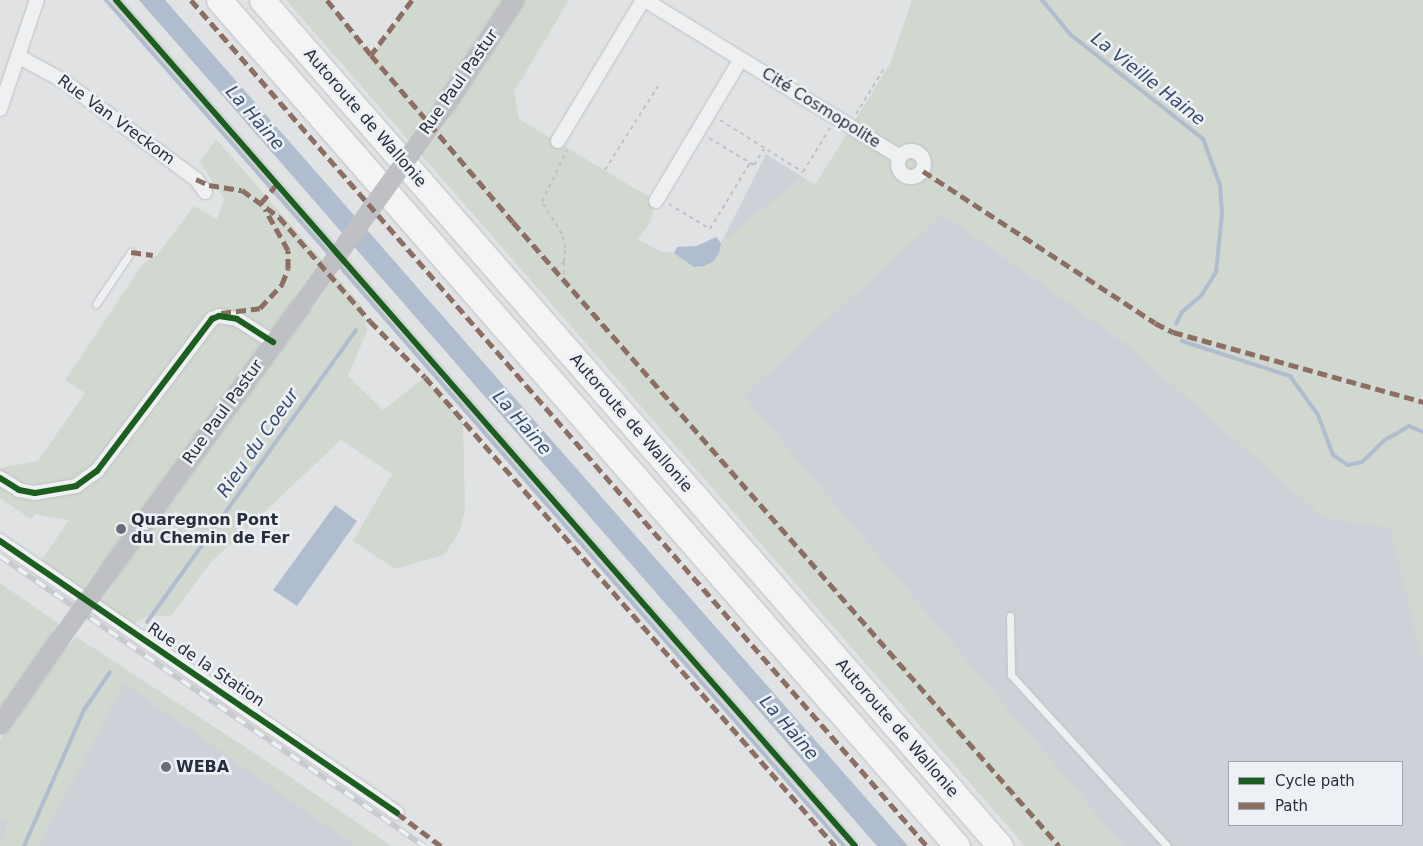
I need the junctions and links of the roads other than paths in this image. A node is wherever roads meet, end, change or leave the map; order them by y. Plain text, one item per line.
1 (37, 0) edge
2 (116, 0) edge
3 (219, 0) edge
4 (262, 0) edge
5 (514, 0) edge
6 (644, 0) edge
7 (19, 57) junction
8 (741, 59) junction
9 (0, 109) edge
10 (563, 145) road end
11 (900, 157) dead end
12 (205, 192) dead end
13 (658, 199) road end
14 (131, 252) dead end
15 (96, 304) dead end
16 (273, 342) junction
17 (0, 478) edge
18 (0, 540) edge
19 (1010, 616) dead end
20 (0, 724) edge
21 (397, 813) dead end
22 (855, 846) edge
23 (957, 846) edge
24 (1000, 846) edge
25 (1167, 846) edge

1 - 7 street
2 - 22 lane
3 - 23 highway, Autoroute de Wallonie
4 - 24 highway, Autoroute de Wallonie
5 - 16 main road, Rue Paul Pastur, bridge
6 - 8 street, Cité Cosmopolite
6 - 10 street, Cité Cosmopolite
7 - 9 street
7 - 12 street, Rue Van Vreckom
8 - 11 street, Cité Cosmopolite
8 - 13 street
14 - 15 lane
16 - 17 street
16 - 20 main road, Rue Paul Pastur, bridge
18 - 21 street, Rue de la Station
19 - 25 lane

